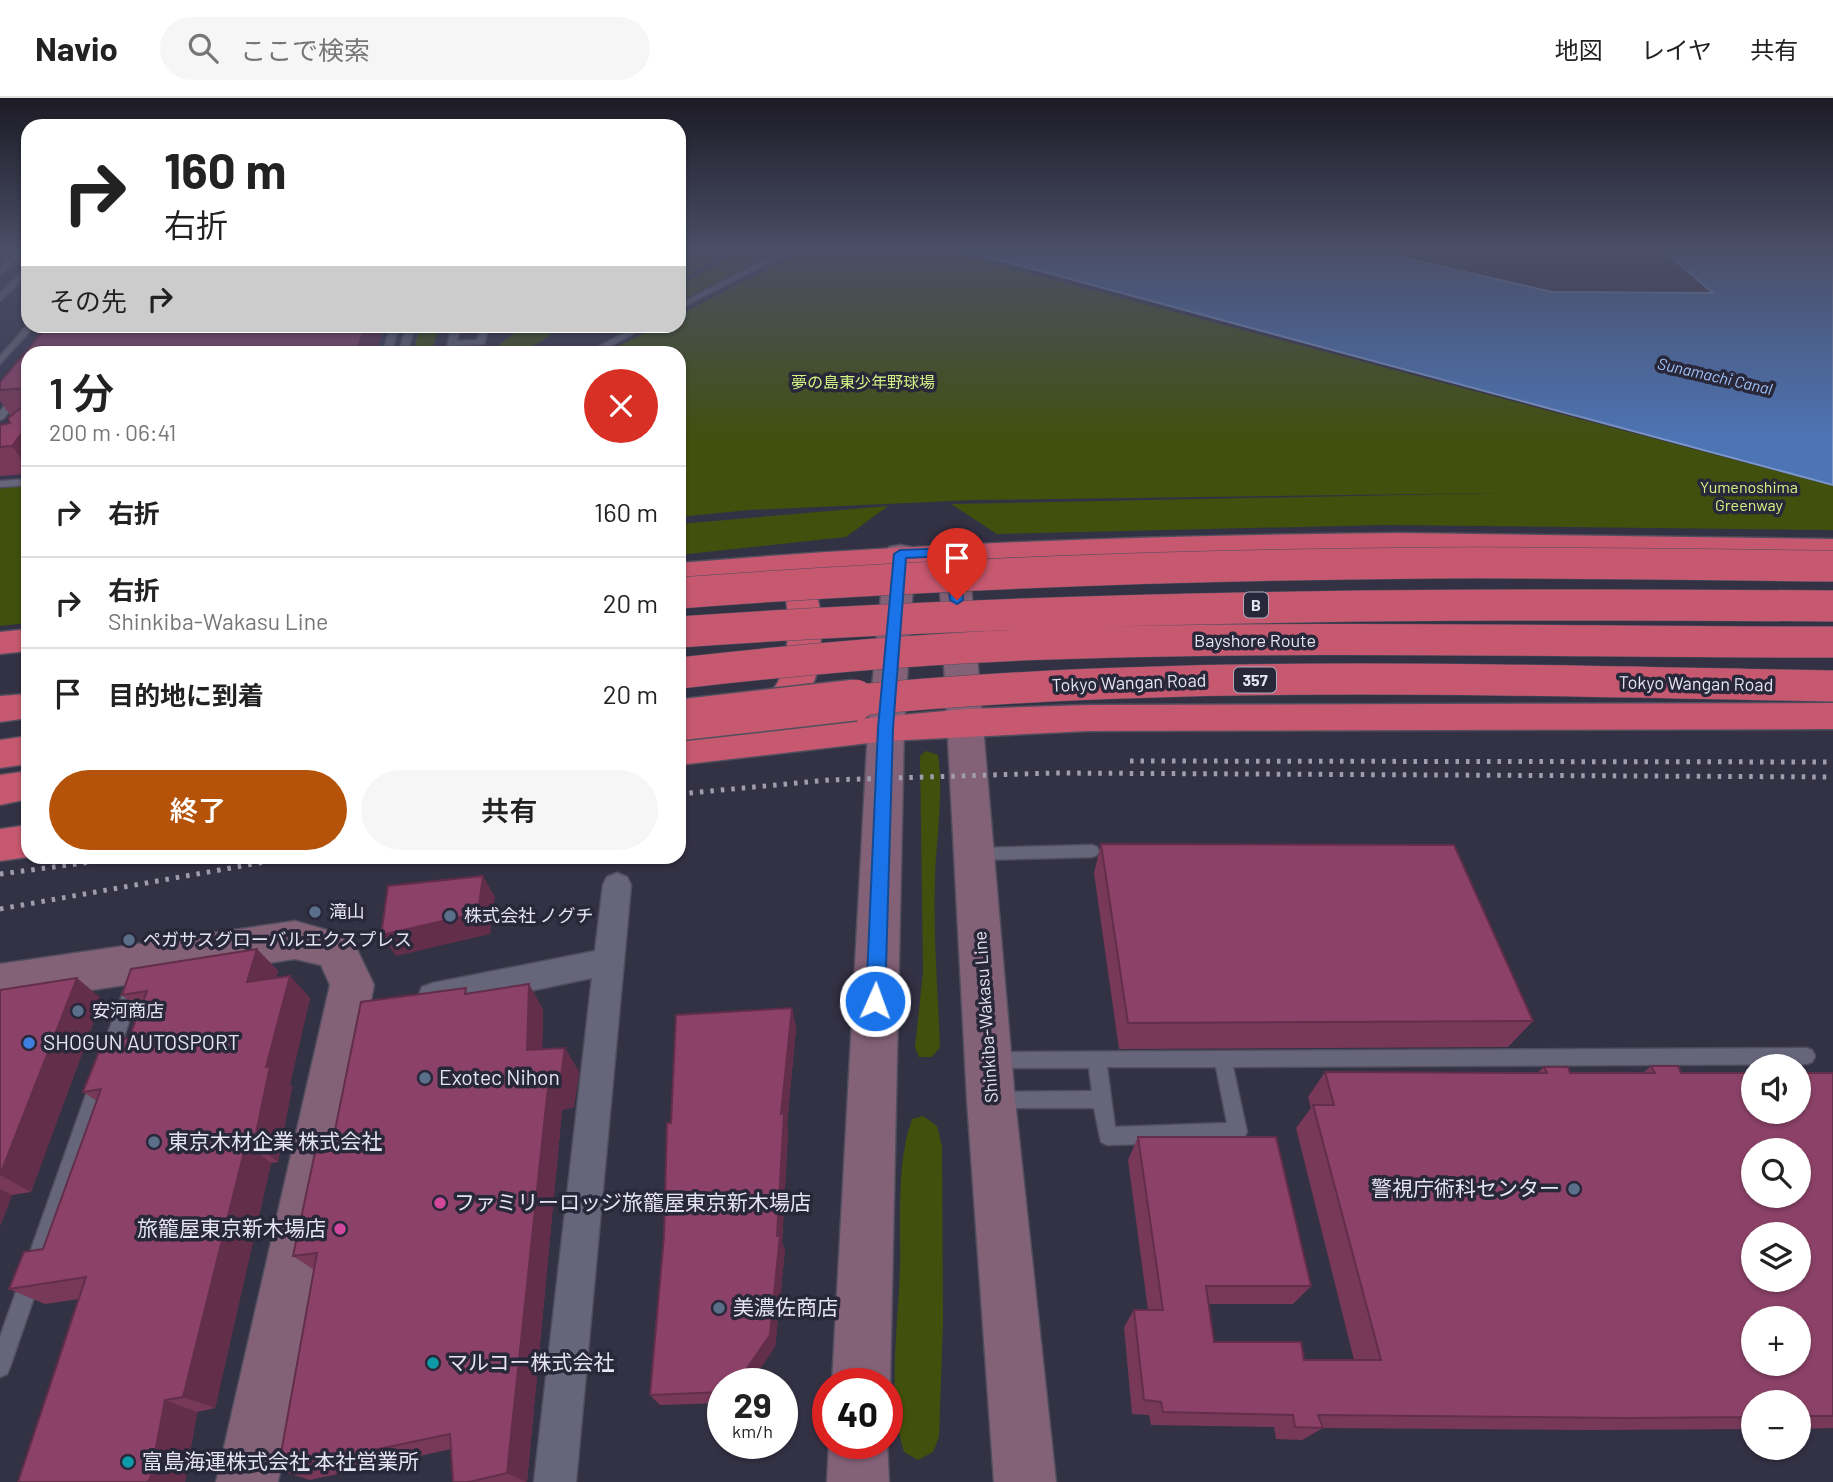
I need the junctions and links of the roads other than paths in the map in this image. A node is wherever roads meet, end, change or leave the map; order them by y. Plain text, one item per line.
1 (25, 333) edge
2 (483, 333) edge
3 (630, 333) edge
4 (451, 346) edge
5 (604, 346) edge
6 (0, 361) edge
7 (21, 392) edge
8 (0, 417) edge
9 (14, 424) edge
10 (0, 425) edge
11 (21, 482) edge
12 (0, 484) edge
13 (1833, 548) edge
14 (953, 551) junction
15 (900, 554) junction
16 (762, 566) junction
17 (1833, 566) edge
18 (686, 572) edge
19 (686, 593) edge
20 (1833, 606) edge
21 (686, 632) edge
22 (21, 641) edge
23 (1833, 642) edge
24 (0, 643) edge
25 (21, 660) edge
26 (0, 662) edge
27 (686, 672) edge
28 (1833, 686) edge
29 (21, 689) edge
30 (0, 691) edge
31 (21, 707) edge
32 (0, 709) edge
33 (1833, 716) edge
34 (686, 719) edge
35 (966, 722) junction
36 (886, 728) junction
37 (686, 739) edge
38 (686, 750) edge
39 (21, 751) edge
40 (0, 754) edge
41 (21, 786) edge
42 (0, 790) edge
43 (21, 809) edge
44 (0, 812) edge
45 (21, 842) edge
46 (0, 845) edge
47 (1092, 851) dead end
48 (975, 854) junction
49 (617, 885) dead end
50 (141, 962) junction
51 (608, 962) junction
52 (0, 984) edge
53 (411, 1001) edge
54 (1741, 1056) edge
55 (1223, 1058) junction
56 (1097, 1060) junction
57 (990, 1080) junction
58 (1102, 1099) junction
59 (0, 1367) edge
60 (862, 1368) edge
61 (859, 1459) edge
62 (247, 1482) edge
63 (555, 1482) edge
64 (858, 1482) edge
65 (1025, 1482) edge

1 - 6 lane
2 - 4 lane
3 - 5 lane
7 - 8 lane
9 - 10 lane
11 - 12 lane
13 - 14 highway
14 - 15 highway
14 - 35 street, Shinkiba-Wakasu Line
15 - 16 highway
15 - 36 street
16 - 18 highway
16 - 37 highway
17 - 19 highway, bridge
20 - 21 highway, Bayshore Route / B, bridge
22 - 24 highway
23 - 27 highway, Bayshore Route / B, bridge
25 - 26 highway
28 - 34 highway, Tokyo Wangan Road / 357, bridge
29 - 30 highway
31 - 32 highway
33 - 35 highway, 357
35 - 36 highway, 357
35 - 48 street, Shinkiba-Wakasu Line
36 - 38 highway, 357
36 - 60 street
39 - 40 highway
41 - 42 highway
43 - 44 highway
45 - 46 highway
47 - 48 lane
48 - 57 street, Shinkiba-Wakasu Line
49 - 51 street
50 - 52 street
50 - 59 lane
50 - 62 street
51 - 53 street
51 - 63 street
54 - 55 lane
55 - 56 lane
55 - 58 lane
56 - 57 lane
56 - 58 lane
57 - 58 lane
57 - 65 street, Shinkiba-Wakasu Line
61 - 64 street

